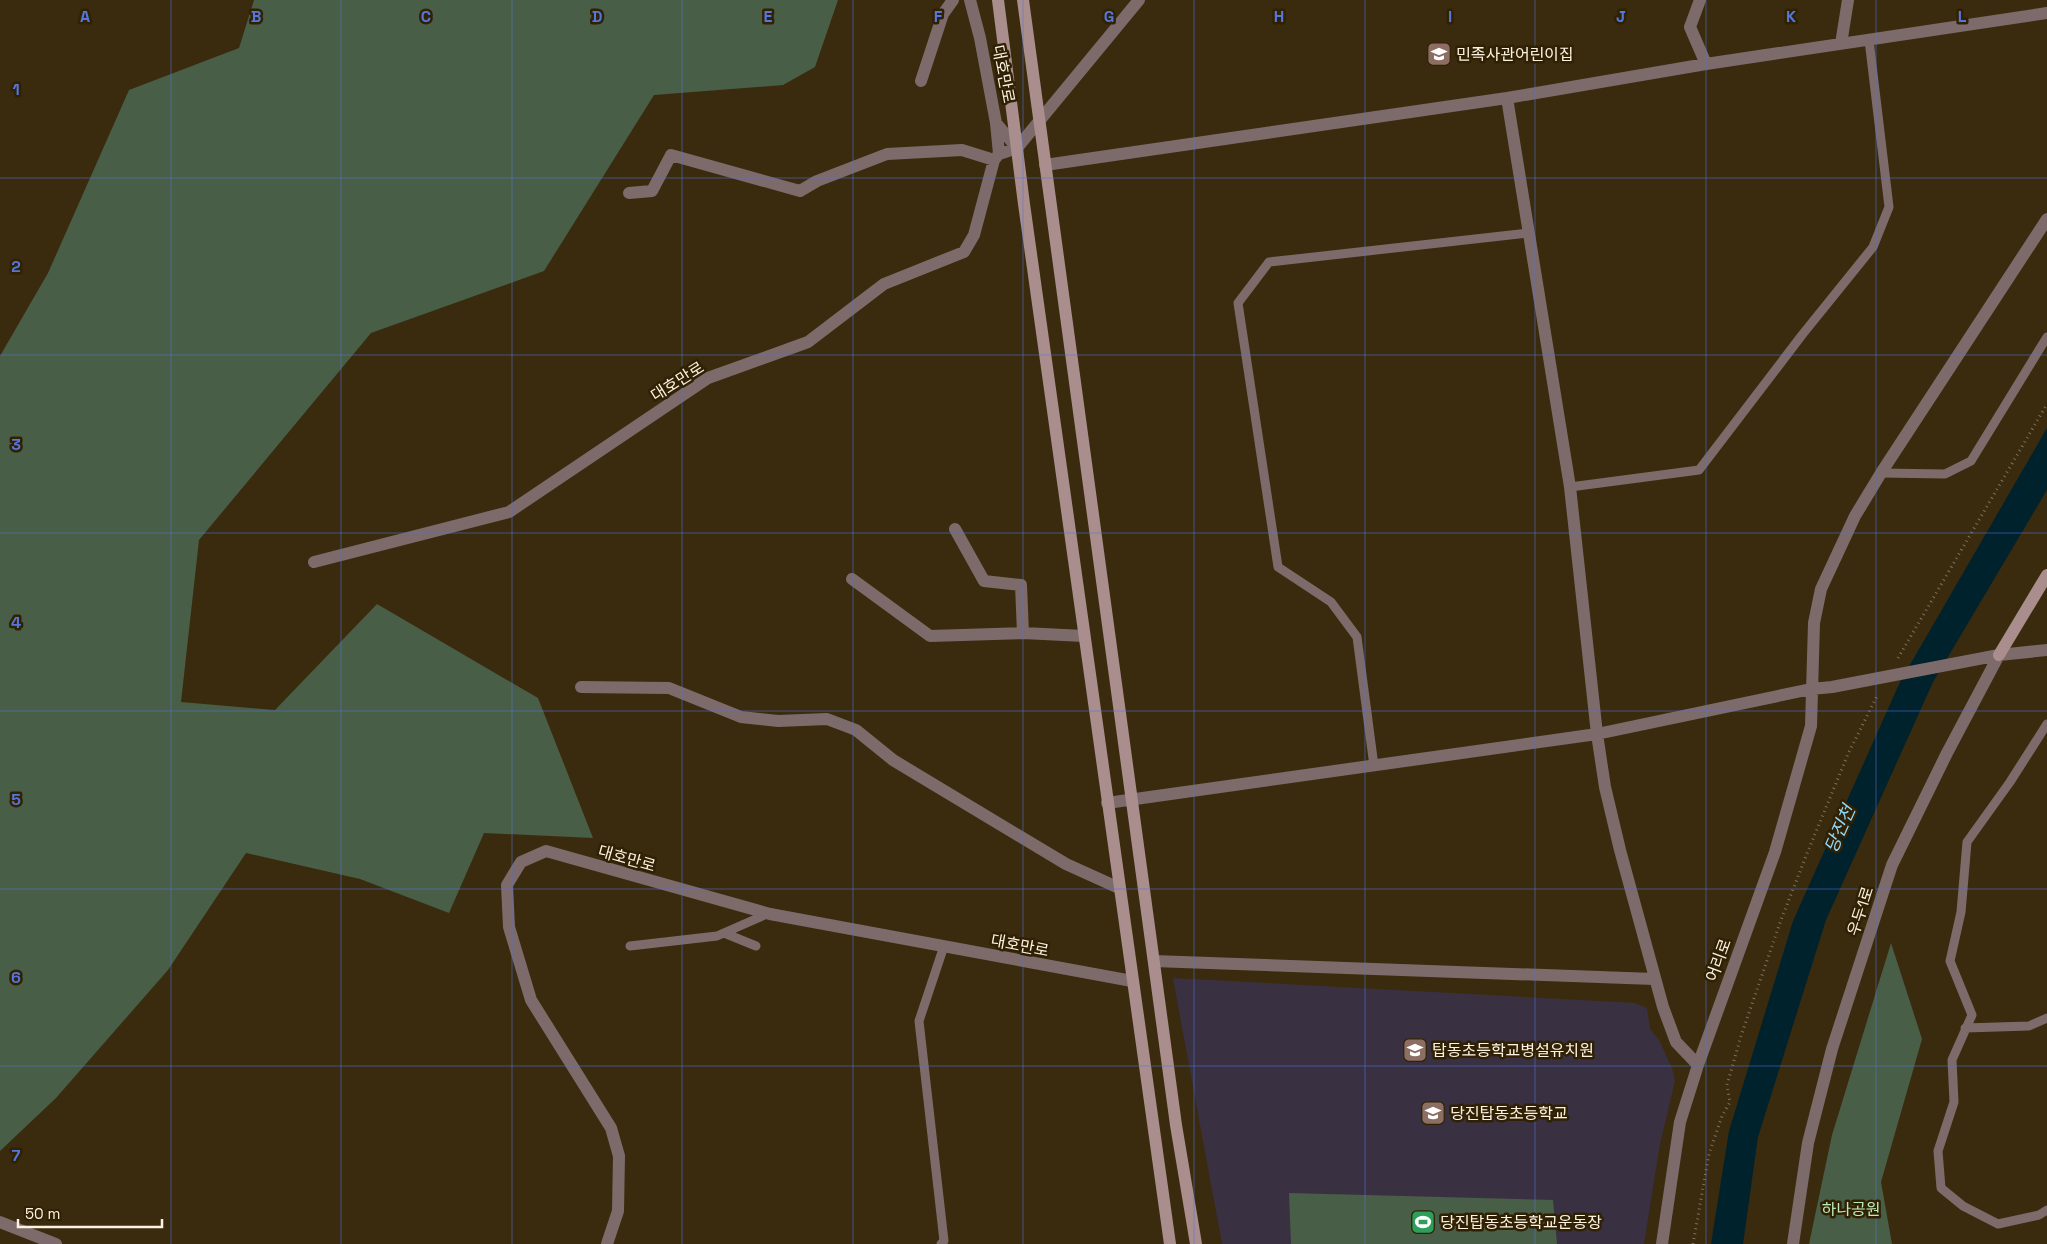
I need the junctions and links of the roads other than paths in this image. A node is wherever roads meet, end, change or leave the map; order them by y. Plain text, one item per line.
1 (953, 0) edge
2 (970, 0) edge
3 (998, 0) edge
4 (1022, 0) edge
5 (1139, 0) edge
6 (1700, 0) edge
7 (1848, 0) edge
8 (2047, 13) edge
9 (1869, 40) junction
10 (1841, 44) junction
11 (1706, 64) junction
12 (921, 81) dead end
13 (1507, 98) junction
14 (1039, 122) junction
15 (996, 123) junction
16 (1018, 148) junction
17 (996, 157) junction
18 (1045, 165) junction
19 (629, 193) dead end
20 (2047, 219) edge
21 (1529, 233) junction
22 (2047, 337) edge
23 (1881, 473) junction
24 (1570, 487) junction
25 (955, 529) dead end
26 (314, 562) dead end
27 (2047, 574) edge
28 (852, 579) dead end
29 (1023, 633) junction
30 (1084, 636) junction
31 (2047, 650) edge
32 (1999, 654) junction
33 (581, 686) dead end
34 (1811, 689) junction
35 (2047, 724) edge
36 (1597, 734) junction
37 (1374, 766) junction
38 (1132, 800) junction
39 (1108, 803) junction
40 (1119, 888) junction
41 (767, 914) junction
42 (724, 933) junction
43 (630, 946) dead end
44 (756, 946) dead end
45 (944, 946) junction
46 (1154, 961) junction
47 (1654, 979) junction
48 (1132, 981) junction
49 (2047, 1018) edge
50 (1965, 1028) junction
51 (1698, 1065) junction
52 (2047, 1210) edge
53 (0, 1222) edge
54 (943, 1243) edge
55 (56, 1244) edge
56 (607, 1244) edge
57 (1170, 1244) edge
58 (1196, 1244) edge
59 (1662, 1244) edge
60 (1793, 1244) edge

1 - 12 street
2 - 15 street, 대호만로
3 - 16 main road, 대호만로
4 - 14 main road, 대호만로
5 - 14 street
6 - 11 street
7 - 10 street
8 - 9 street
9 - 10 street
9 - 24 lane
10 - 11 street
11 - 13 street
13 - 18 street
13 - 21 street
14 - 16 street
14 - 18 main road, 대호만로
15 - 16 street, 대호만로
15 - 17 street
16 - 17 street
16 - 30 main road
17 - 19 street
17 - 26 street, 대호만로
18 - 38 main road, 대호만로
20 - 23 street, 어리로
21 - 24 street
21 - 37 lane
22 - 23 lane
23 - 34 street, 어리로
24 - 36 street
25 - 29 street
27 - 32 main road
28 - 29 street
29 - 30 street
30 - 39 main road
31 - 32 street
32 - 34 street
32 - 60 street, 우두1로
33 - 40 street
34 - 36 street
34 - 51 street, 어리로
35 - 50 lane
36 - 37 street
36 - 47 street
37 - 38 street
38 - 39 street
38 - 46 main road, 대호만로
39 - 40 main road
40 - 48 main road
41 - 42 lane
41 - 45 street, 대호만로
41 - 56 street, 대호만로
42 - 43 lane
42 - 44 lane
45 - 48 street, 대호만로
45 - 54 lane
46 - 47 street
46 - 58 main road, 대호만로
47 - 51 street
48 - 57 main road
49 - 50 lane
50 - 52 lane
51 - 59 street, 어리로
53 - 55 street

